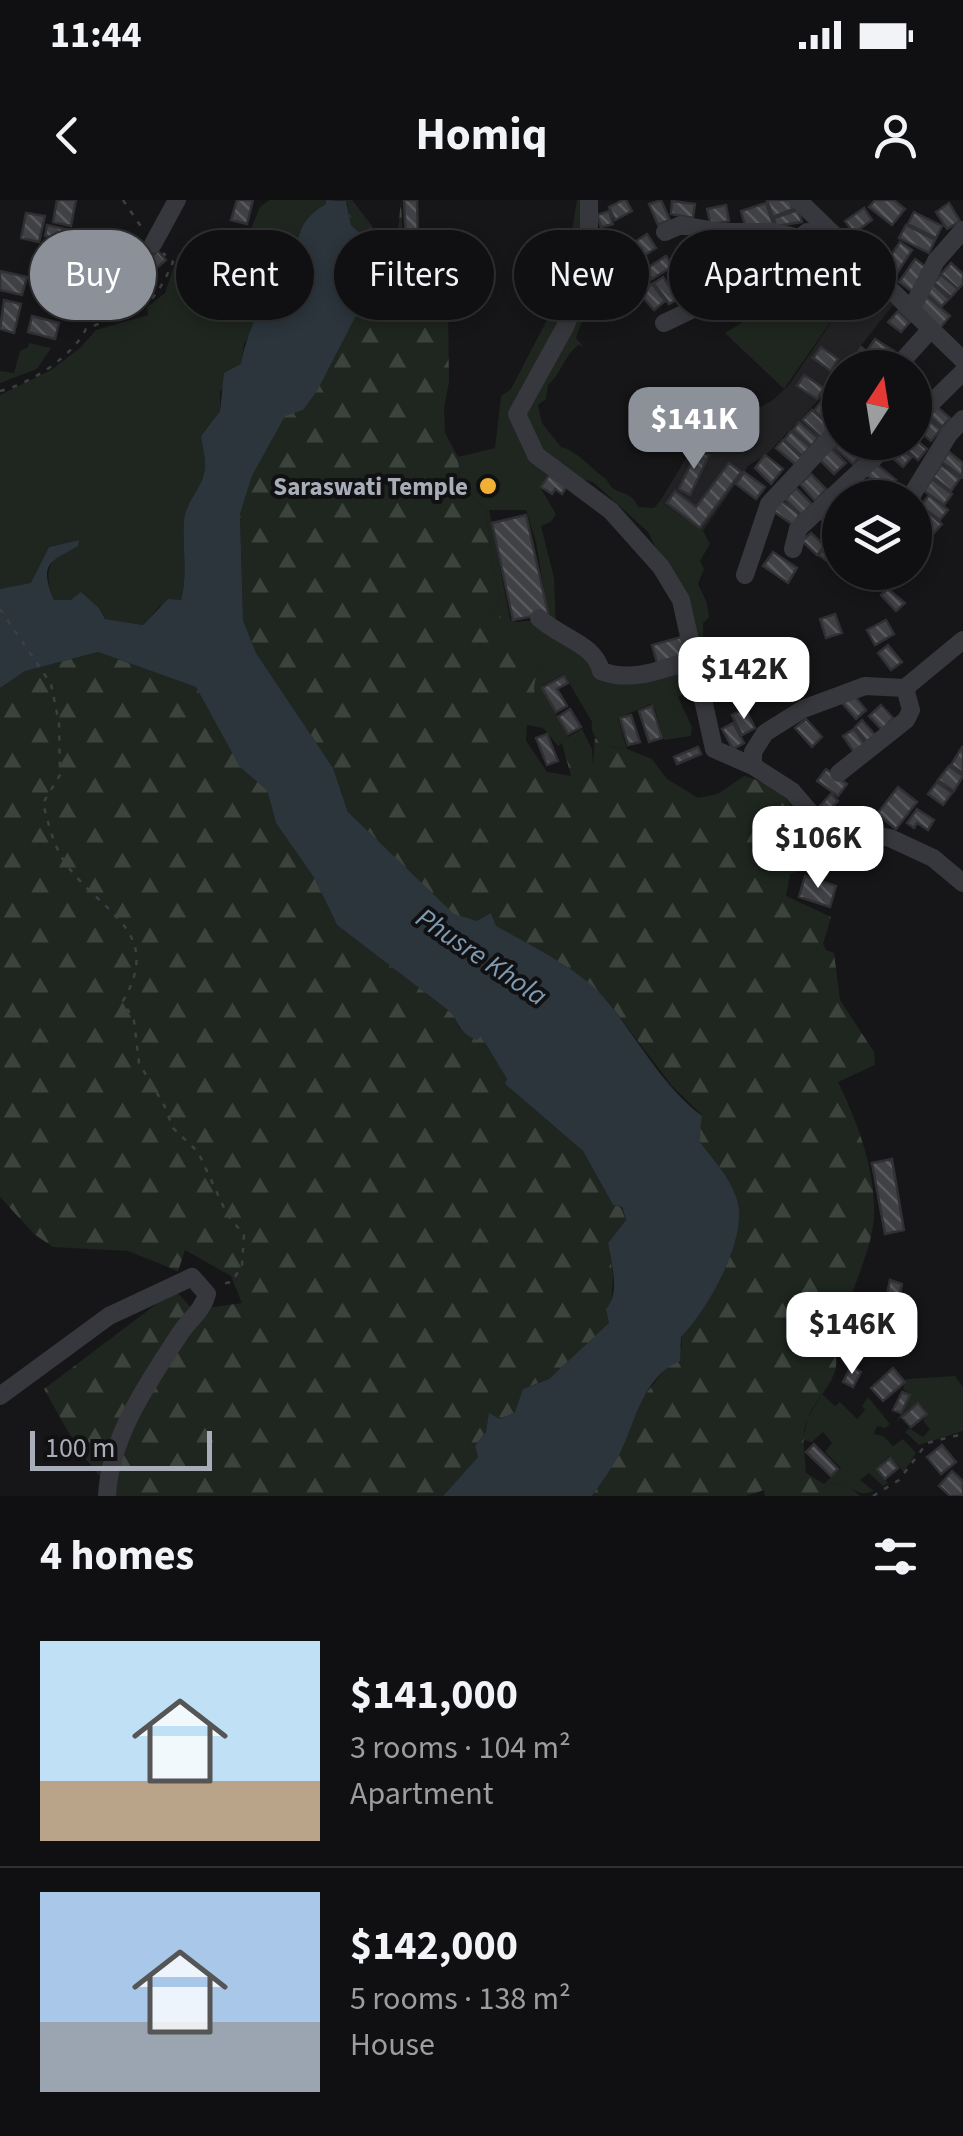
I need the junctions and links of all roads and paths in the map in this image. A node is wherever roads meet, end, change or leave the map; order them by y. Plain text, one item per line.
1 (124, 200) edge
2 (177, 200) edge
3 (589, 200) edge
4 (798, 200) edge
5 (818, 222) junction
6 (144, 230) edge
7 (669, 230) edge
8 (670, 230) edge
9 (710, 230) edge
10 (809, 230) edge
11 (963, 230) edge
12 (665, 232) dead end
13 (156, 240) edge
14 (156, 246) edge
15 (156, 296) edge
16 (911, 310) junction
17 (112, 320) edge
18 (670, 320) edge
19 (664, 323) dead end
20 (931, 329) junction
21 (912, 350) edge
22 (963, 360) edge
23 (963, 372) edge
24 (0, 390) edge
25 (932, 402) edge
26 (963, 419) edge
27 (822, 447) edge
28 (872, 460) edge
29 (921, 480) edge
30 (794, 548) dead end
31 (745, 574) dead end
32 (0, 609) edge
33 (539, 618) dead end
34 (963, 640) edge
35 (693, 660) junction
36 (905, 688) junction
37 (753, 766) junction
38 (839, 773) dead end
39 (963, 882) edge
40 (201, 1287) junction
41 (0, 1396) edge
42 (963, 1434) edge
43 (107, 1496) edge
44 (873, 1496) edge

1 - 6 path
2 - 13 street
3 - 35 street
4 - 5 street
5 - 10 street
5 - 16 street
7 - 12 street
8 - 9 street
11 - 16 street
14 - 15 path
16 - 20 street
17 - 24 path
18 - 19 street
20 - 21 street
20 - 22 street
23 - 25 street
26 - 29 street
27 - 31 street
28 - 30 street
32 - 40 path
33 - 35 street
34 - 36 street
35 - 37 street
36 - 37 street
36 - 38 street
37 - 39 street
40 - 41 street
40 - 43 street
42 - 44 path

